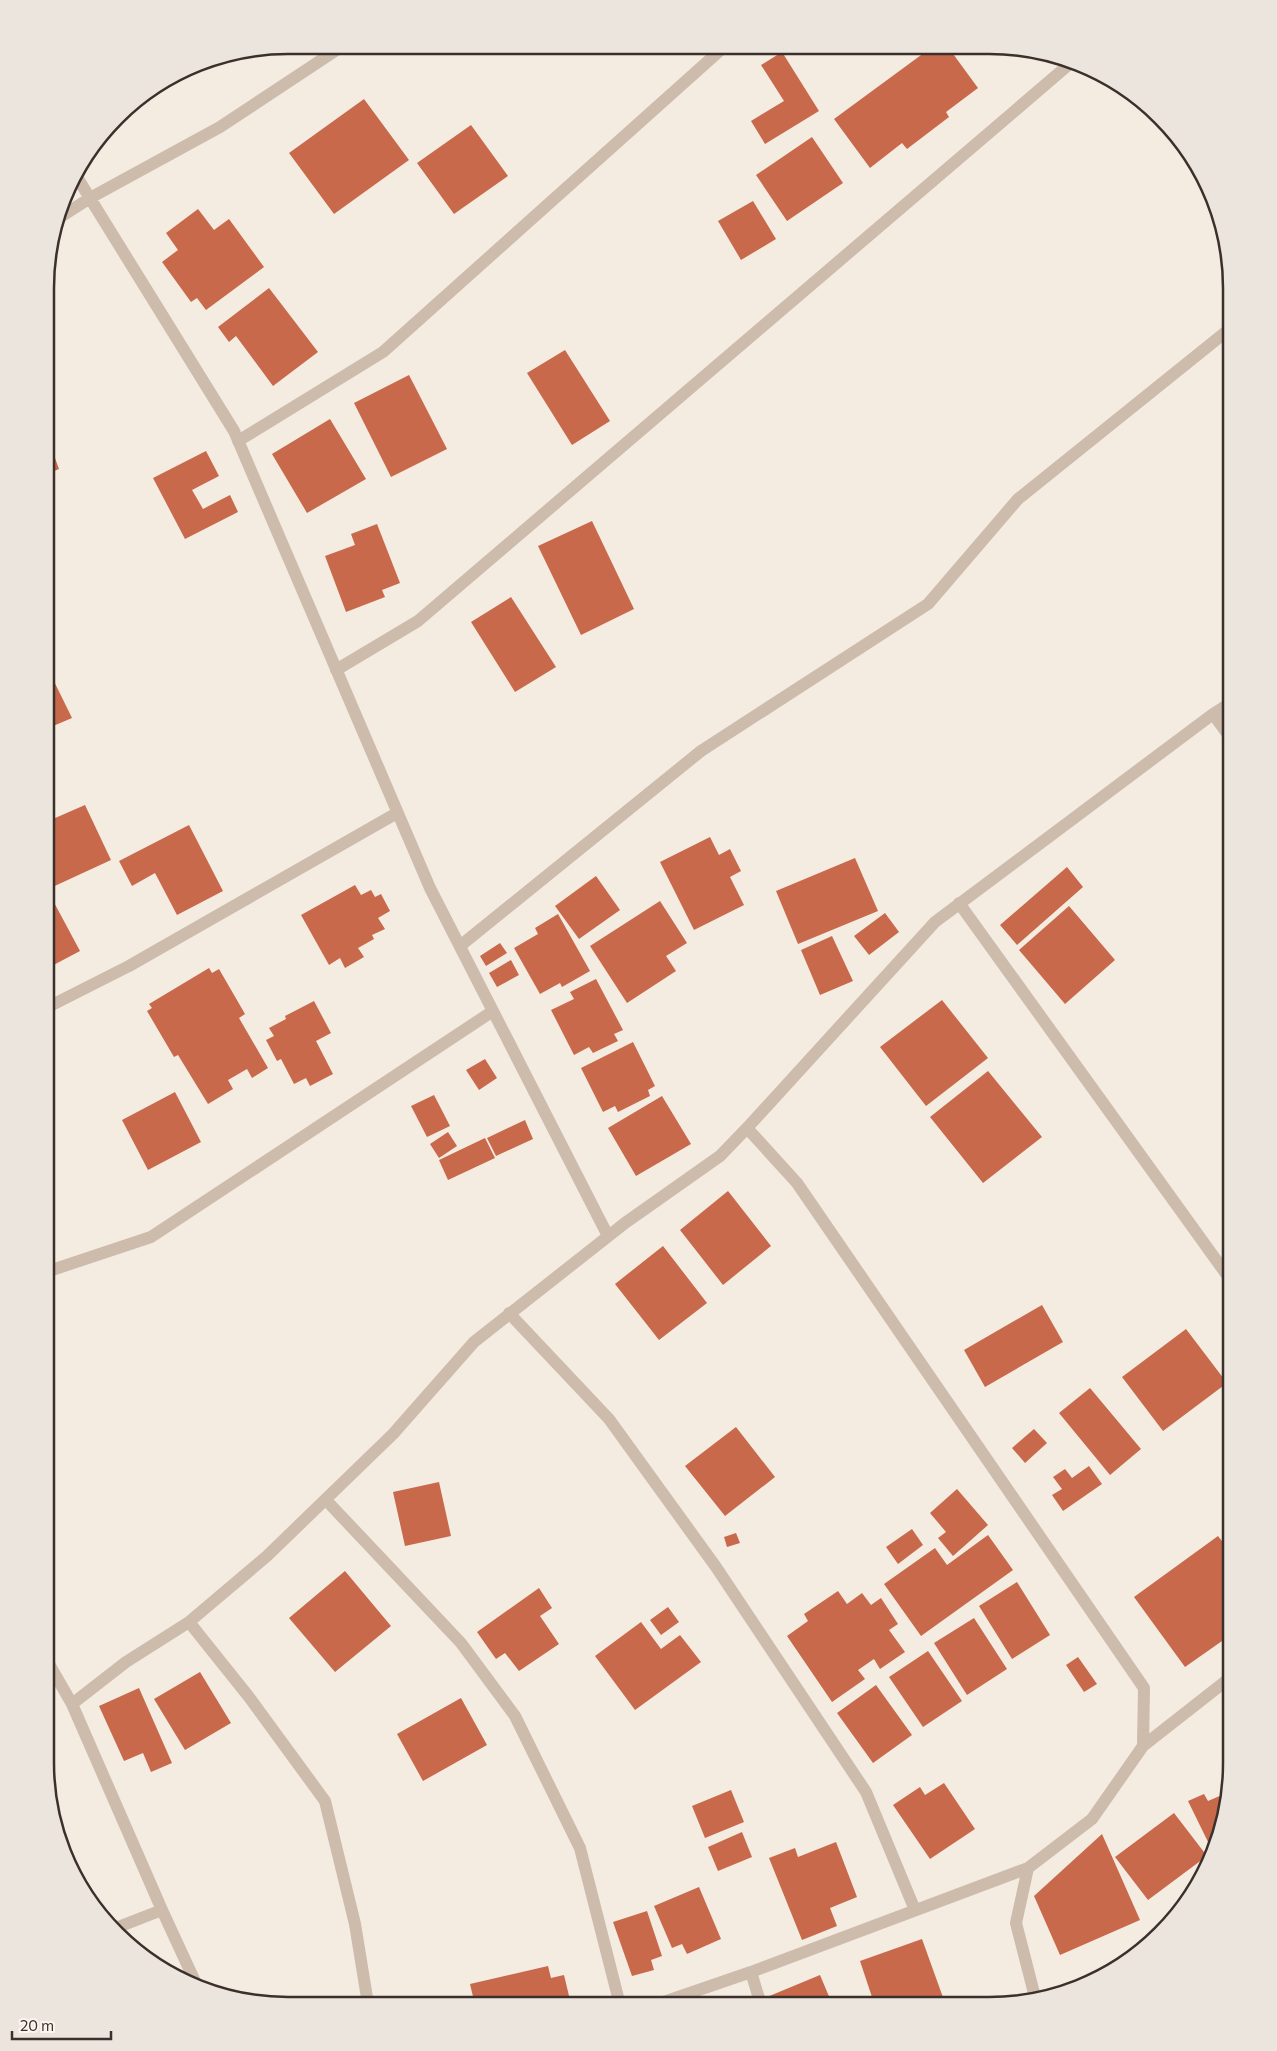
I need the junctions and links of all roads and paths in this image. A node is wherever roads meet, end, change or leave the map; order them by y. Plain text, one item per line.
1 (331, 54) edge
2 (717, 54) edge
3 (1067, 67) edge
4 (80, 181) edge
5 (90, 198) junction
6 (66, 214) edge
7 (1223, 335) edge
8 (238, 442) junction
9 (336, 670) junction
10 (1223, 708) edge
11 (1213, 714) junction
12 (1223, 728) edge
13 (397, 813) junction
14 (959, 904) junction
15 (460, 946) junction
16 (54, 1004) edge
17 (493, 1011) junction
18 (747, 1128) junction
19 (608, 1236) junction
20 (54, 1269) edge
21 (1223, 1270) edge
22 (509, 1313) junction
23 (326, 1500) junction
24 (189, 1622) junction
25 (54, 1672) edge
26 (1223, 1684) edge
27 (72, 1704) junction
28 (1143, 1746) junction
29 (1028, 1868) junction
30 (162, 1910) junction
31 (915, 1910) junction
32 (120, 1926) edge
33 (751, 1972) junction
34 (193, 1977) edge
35 (1035, 1993) edge
36 (367, 1997) edge
37 (618, 1997) edge
38 (678, 1997) edge
39 (759, 1997) edge

1 - 5 street
2 - 8 street
3 - 9 street
4 - 5 street
5 - 6 street
5 - 8 street
7 - 15 street
8 - 9 street
9 - 13 street
10 - 11 street
11 - 12 street
11 - 14 street
13 - 15 street
13 - 16 street
14 - 18 street
14 - 21 street
15 - 17 street
17 - 19 street
17 - 20 street
18 - 19 street
18 - 28 street
19 - 22 street
22 - 23 street
22 - 31 street
23 - 24 street
23 - 37 street
24 - 27 street
24 - 36 street
25 - 27 street
26 - 28 street
27 - 30 street
28 - 29 street
29 - 31 street
29 - 35 street
30 - 32 street
30 - 34 street
31 - 33 street
33 - 38 street
33 - 39 street

